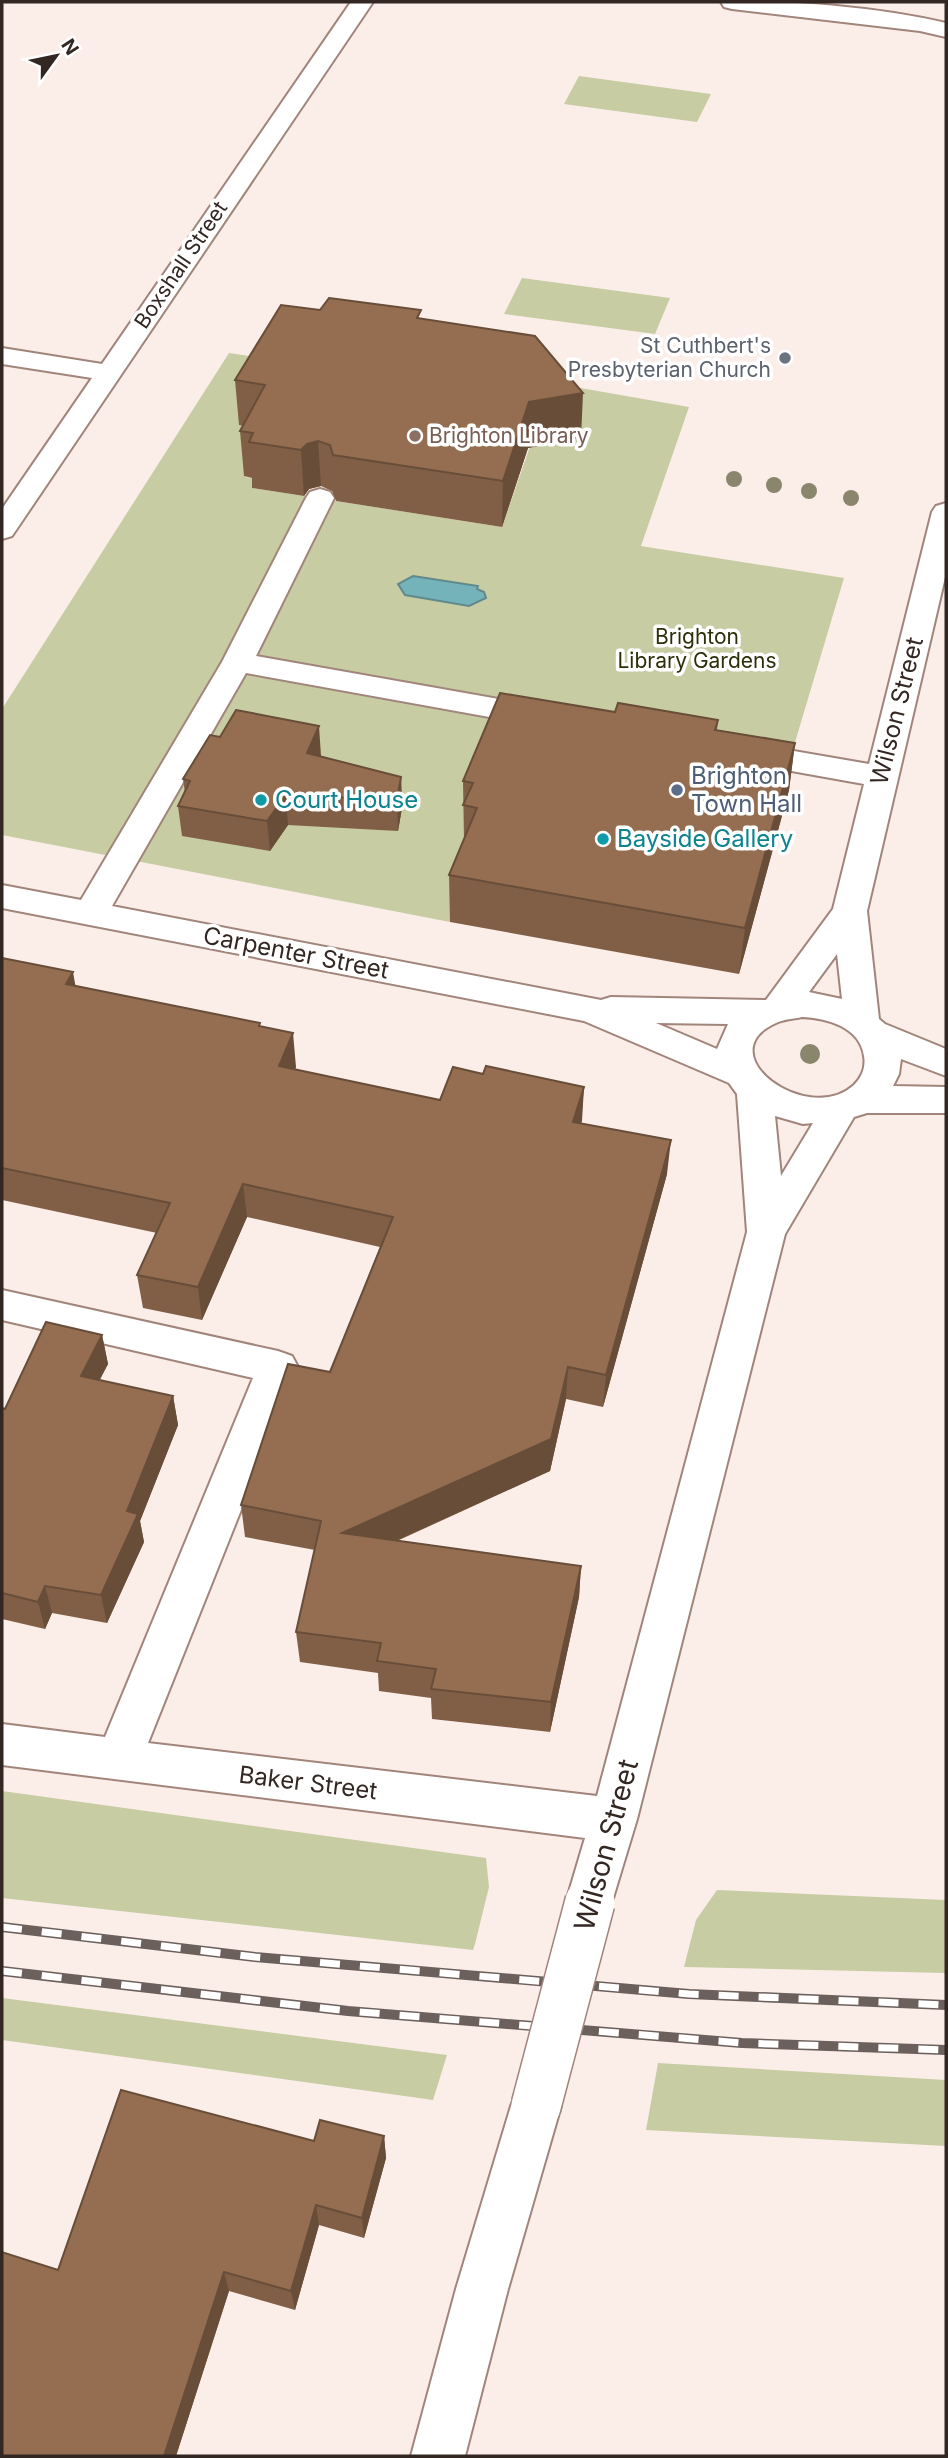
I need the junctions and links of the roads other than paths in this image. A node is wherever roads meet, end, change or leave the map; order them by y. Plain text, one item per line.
1 (362, 2) edge
2 (732, 2) edge
3 (920, 24) junction
4 (946, 24) edge
5 (946, 30) edge
6 (2, 356) edge
7 (108, 373) junction
8 (320, 498) dead end
9 (946, 512) edge
10 (2, 530) edge
11 (237, 662) junction
12 (575, 722) edge
13 (710, 746) edge
14 (881, 776) junction
15 (2, 897) edge
16 (850, 911) junction
17 (90, 914) junction
18 (772, 1009) junction
19 (591, 1010) junction
20 (867, 1028) junction
21 (946, 1063) edge
22 (747, 1082) junction
23 (946, 1100) edge
24 (851, 1104) junction
25 (766, 1232) junction
26 (2, 1305) edge
27 (2, 1745) edge
28 (119, 1759) junction
29 (614, 1819) junction
30 (438, 2456) edge

1 - 7 street, Boxshall Street
2 - 3 street
3 - 4 street
3 - 5 street
6 - 7 street
7 - 10 street, Boxshall Street
8 - 11 street
9 - 14 street, Wilson Street
11 - 12 street
11 - 17 street
13 - 14 street
14 - 16 street, Wilson Street
15 - 17 street, Carpenter Street
16 - 18 street, Wilson Street
16 - 20 street, Wilson Street
17 - 19 street, Carpenter Street
18 - 19 street, Carpenter Street
18 - 20 street
18 - 22 street
19 - 22 street, Carpenter Street
20 - 21 street
20 - 24 street
22 - 24 street
22 - 25 street, Wilson Street
23 - 24 street
24 - 25 street, Wilson Street
25 - 29 street, Wilson Street
26 - 28 street
27 - 28 street, Baker Street
28 - 29 street, Baker Street
29 - 30 street, Wilson Street, bridge

